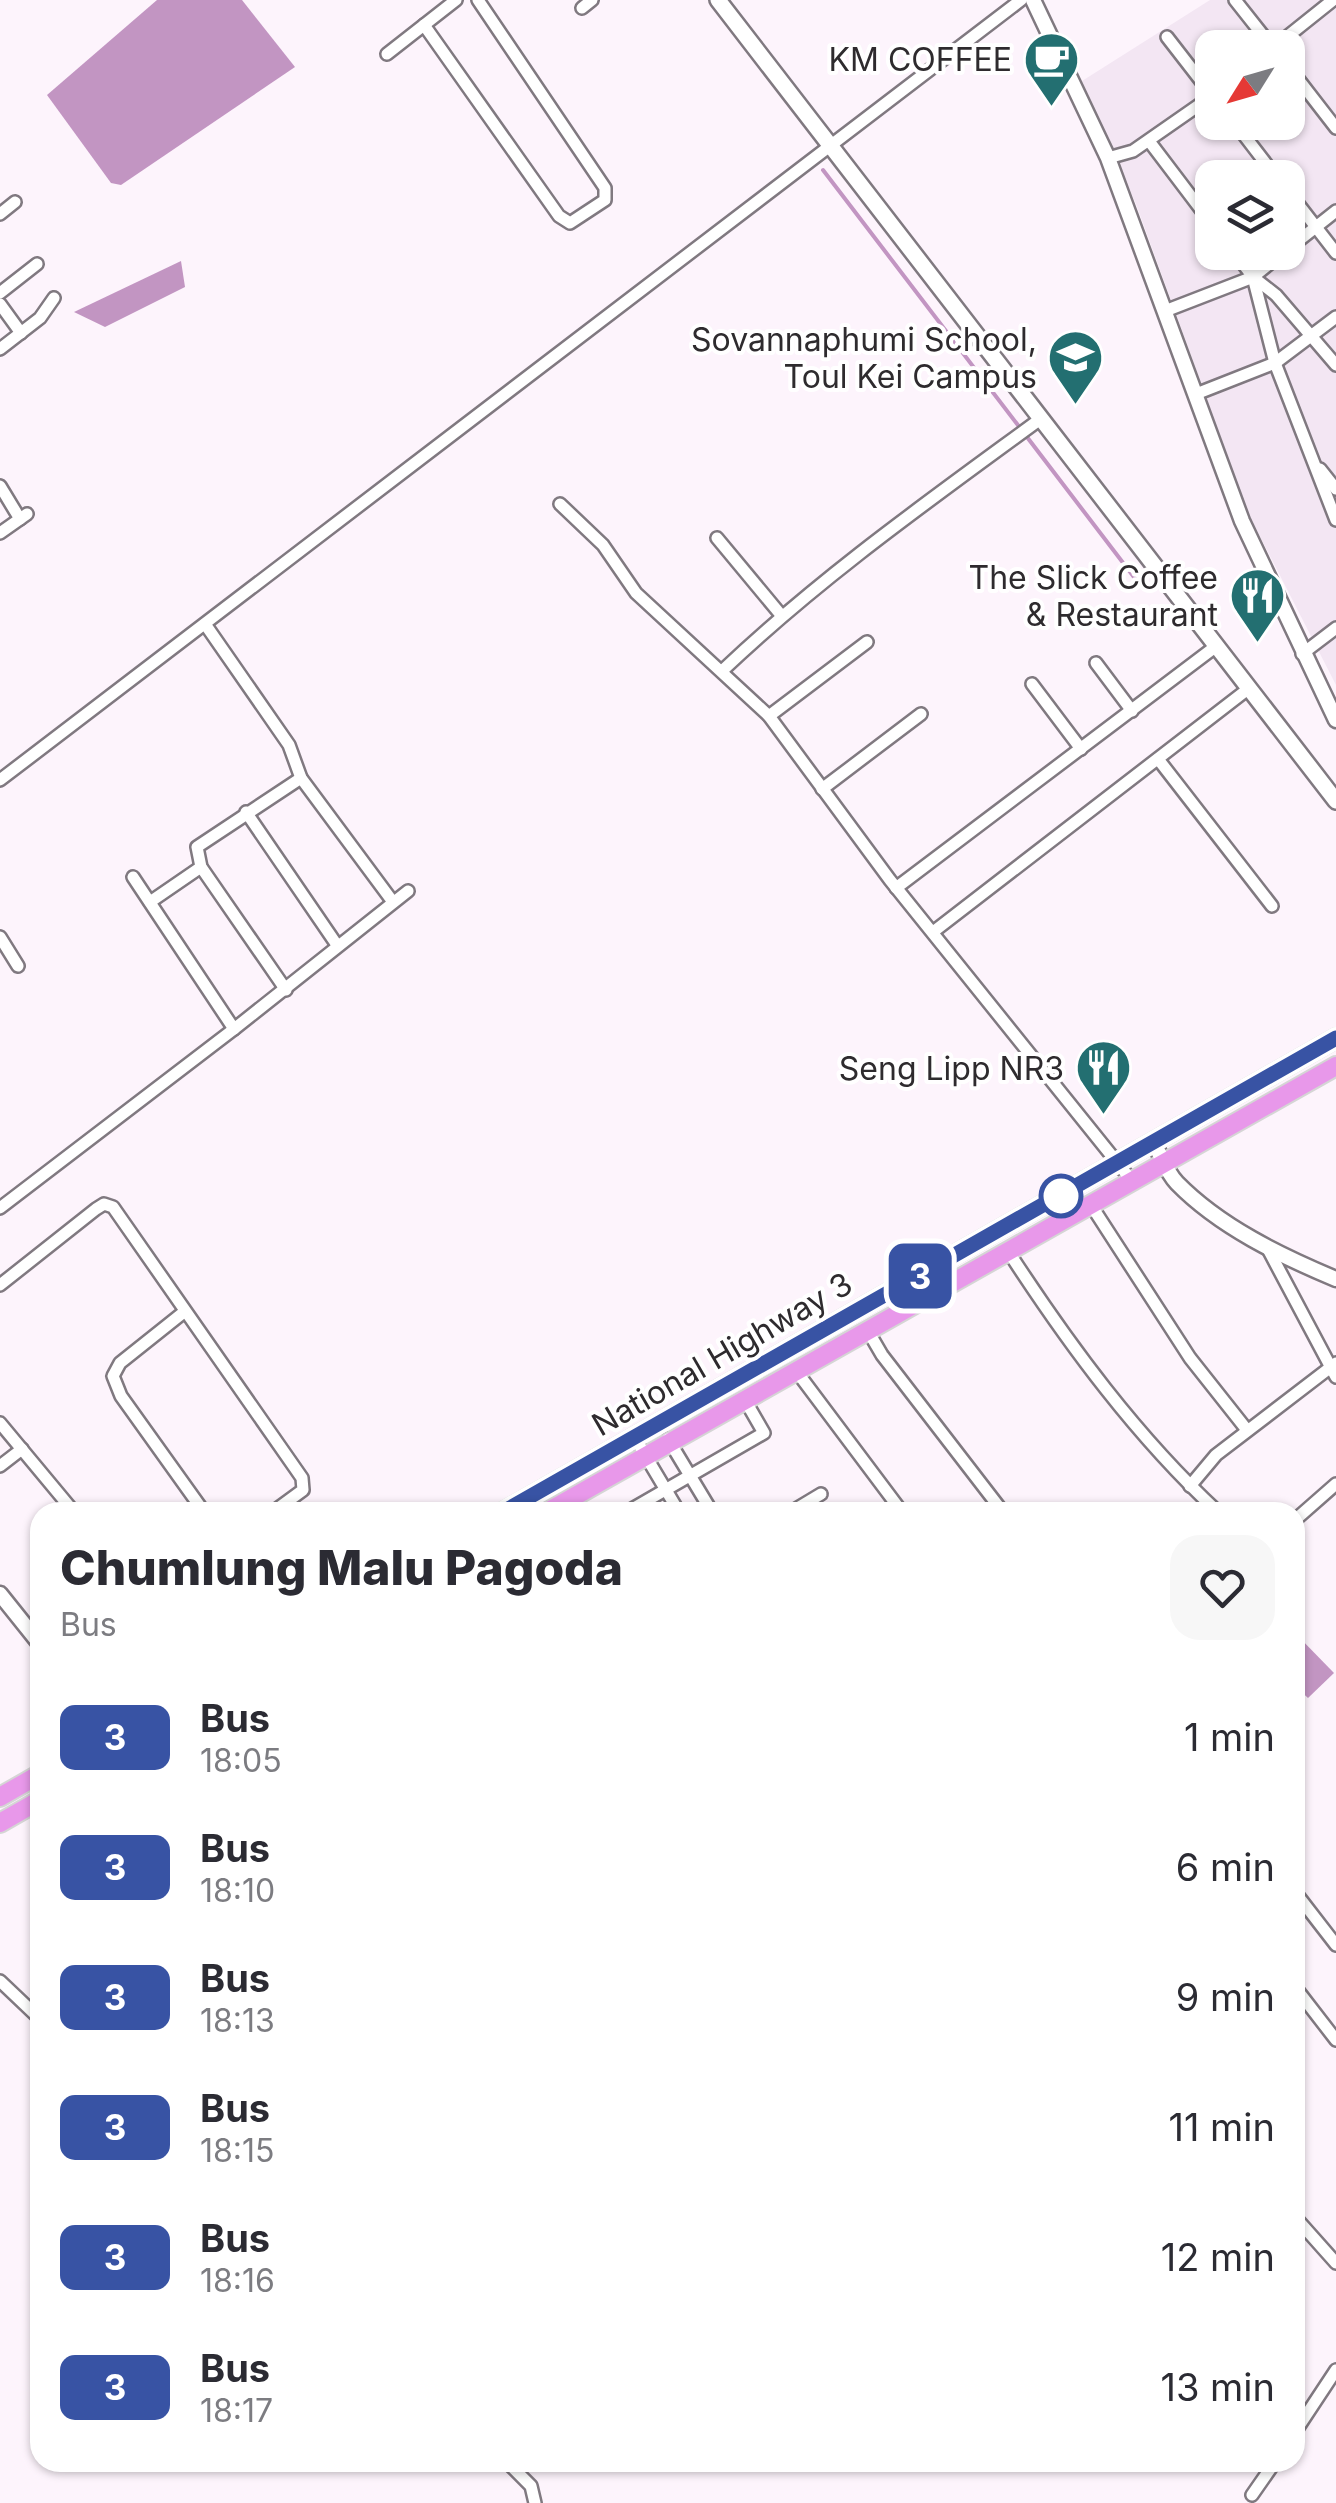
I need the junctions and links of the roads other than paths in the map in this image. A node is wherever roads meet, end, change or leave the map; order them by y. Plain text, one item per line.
1 (456, 0) edge
2 (478, 0) edge
3 (718, 0) edge
4 (1021, 0) edge
5 (1033, 0) edge
6 (1235, 0) edge
7 (1333, 0) edge
8 (424, 26) junction
9 (1259, 30) edge
10 (1295, 30) edge
11 (1167, 37) dead end
12 (387, 54) dead end
13 (1195, 74) edge
14 (1305, 88) edge
15 (1195, 108) edge
16 (1336, 128) edge
17 (1248, 140) edge
18 (1149, 141) junction
19 (830, 146) junction
20 (1108, 158) junction
21 (1263, 160) edge
22 (15, 202) dead end
23 (1195, 202) edge
24 (1336, 210) edge
25 (1305, 213) edge
26 (0, 214) edge
27 (1316, 227) junction
28 (1305, 236) edge
29 (1336, 253) edge
30 (37, 264) dead end
31 (1247, 270) edge
32 (1261, 270) edge
33 (1252, 277) junction
34 (0, 293) edge
35 (54, 298) dead end
36 (0, 304) edge
37 (1166, 311) junction
38 (1336, 316) edge
39 (21, 333) junction
40 (1312, 334) junction
41 (0, 349) edge
42 (1275, 363) junction
43 (1336, 366) edge
44 (1196, 394) junction
45 (1028, 428) junction
46 (1312, 458) junction
47 (0, 486) edge
48 (1336, 489) edge
49 (560, 504) dead end
50 (1336, 520) edge
51 (0, 533) edge
52 (717, 538) dead end
53 (781, 615) junction
54 (205, 624) junction
55 (1336, 628) edge
56 (867, 642) dead end
57 (1215, 648) junction
58 (1302, 654) junction
59 (1096, 663) dead end
60 (724, 670) junction
61 (1032, 684) dead end
62 (1248, 689) junction
63 (1132, 711) junction
64 (922, 714) dead end
65 (769, 716) junction
66 (1336, 720) edge
67 (1081, 749) junction
68 (1158, 759) junction
69 (302, 778) junction
70 (0, 780) edge
71 (822, 789) junction
72 (1336, 801) edge
73 (246, 812) junction
74 (201, 867) junction
75 (134, 877) dead end
76 (896, 888) junction
77 (408, 891) dead end
78 (150, 902) junction
79 (393, 902) junction
80 (1272, 906) dead end
81 (932, 932) junction
82 (0, 936) edge
83 (337, 945) junction
84 (18, 966) dead end
85 (286, 990) junction
86 (234, 1029) junction
87 (1336, 1038) edge
88 (1336, 1066) edge
89 (1154, 1143) junction
90 (1120, 1162) junction
91 (1165, 1162) junction
92 (1132, 1182) junction
93 (1091, 1205) junction
94 (0, 1208) edge
95 (1268, 1248) junction
96 (1008, 1251) junction
97 (1336, 1279) edge
98 (0, 1285) edge
99 (184, 1312) junction
100 (868, 1330) junction
101 (1334, 1369) edge
102 (796, 1372) junction
103 (745, 1400) junction
104 (0, 1423) edge
105 (660, 1424) junction
106 (1247, 1430) junction
107 (635, 1438) junction
108 (671, 1443) junction
109 (22, 1449) junction
110 (646, 1456) junction
111 (0, 1466) edge
112 (691, 1476) junction
113 (1190, 1486) junction
114 (1333, 1490) edge
115 (666, 1491) junction
116 (821, 1494) dead end
117 (66, 1502) edge
118 (197, 1502) edge
119 (290, 1502) edge
120 (520, 1502) edge
121 (566, 1502) edge
122 (646, 1502) edge
123 (673, 1502) edge
124 (706, 1502) edge
125 (809, 1502) edge
126 (894, 1502) edge
127 (996, 1502) edge
128 (1207, 1502) edge
129 (1305, 1512) edge
130 (0, 1594) edge
131 (30, 1632) edge
132 (30, 1780) edge
133 (0, 1797) edge
134 (30, 1806) edge
135 (0, 1823) edge
136 (1305, 1908) edge
137 (1336, 1945) edge
138 (0, 1981) edge
139 (1305, 2001) edge
140 (30, 2010) edge
141 (1336, 2040) edge
142 (1305, 2228) edge
143 (1336, 2263) edge
144 (1336, 2370) edge
145 (1305, 2417) edge
146 (517, 2472) edge
147 (1268, 2472) edge
148 (1252, 2495) dead end
149 (535, 2503) edge

1 - 8 street
2 - 8 street
3 - 19 main road
4 - 19 street
5 - 20 street
6 - 9 street
7 - 10 street
8 - 12 street
11 - 13 street
14 - 16 street
15 - 18 street
17 - 21 street
18 - 20 street
18 - 23 street
19 - 45 main road
19 - 54 street
20 - 37 street
22 - 26 street
24 - 27 street
25 - 27 street
27 - 28 street
27 - 29 street
30 - 34 street
31 - 33 street
32 - 33 street
33 - 37 street
33 - 40 street
33 - 42 street
35 - 39 street
36 - 39 street
37 - 44 street
38 - 40 street
39 - 41 street
40 - 42 street
40 - 43 street
42 - 44 street
42 - 46 street
44 - 58 street
45 - 53 street
45 - 57 main road
46 - 48 street
46 - 50 street
47 - 51 street
49 - 60 street
52 - 53 street
53 - 60 street
54 - 69 street
54 - 70 street
55 - 58 street
56 - 65 street
57 - 62 main road
57 - 63 street
58 - 66 street
59 - 63 street
60 - 65 street
61 - 67 street
62 - 68 street
62 - 72 main road
63 - 67 street
64 - 71 street
65 - 71 street
67 - 76 street
68 - 80 street
68 - 81 street
69 - 73 street
69 - 79 street
71 - 76 street
73 - 74 street
73 - 83 street
74 - 78 street
74 - 85 street
75 - 78 street
76 - 81 street
77 - 79 street
78 - 86 street
79 - 83 street
81 - 90 street
82 - 84 street
83 - 85 street
85 - 86 street
86 - 94 street
87 - 89 highway, National Highway 3
88 - 91 highway, National Highway 3
89 - 90 highway, National Highway 3
89 - 91 street
90 - 92 street
90 - 105 highway, National Highway 3
91 - 92 highway, National Highway 3
91 - 95 street
92 - 93 highway, National Highway 3
93 - 96 highway, National Highway 3
93 - 106 street
95 - 97 street
95 - 101 street
96 - 100 highway, National Highway 3
96 - 113 street
98 - 99 street
99 - 118 street
99 - 119 street
100 - 102 highway, National Highway 3
100 - 127 street
101 - 106 street
102 - 103 highway, National Highway 3
102 - 126 street
103 - 108 highway, National Highway 3
103 - 112 street
104 - 109 street
105 - 107 highway, National Highway 3
105 - 108 street
106 - 113 street
107 - 110 street
107 - 120 highway, National Highway 3
108 - 110 highway, National Highway 3
108 - 112 street
109 - 111 street
109 - 117 street
110 - 115 street
110 - 121 highway, National Highway 3
112 - 115 street
112 - 124 street
113 - 128 street
114 - 129 street
115 - 122 street
115 - 123 street
116 - 125 street
130 - 131 street
132 - 133 highway
134 - 135 highway
136 - 137 street
138 - 140 street
139 - 141 street
142 - 143 street
144 - 145 street
146 - 149 street
147 - 148 street

